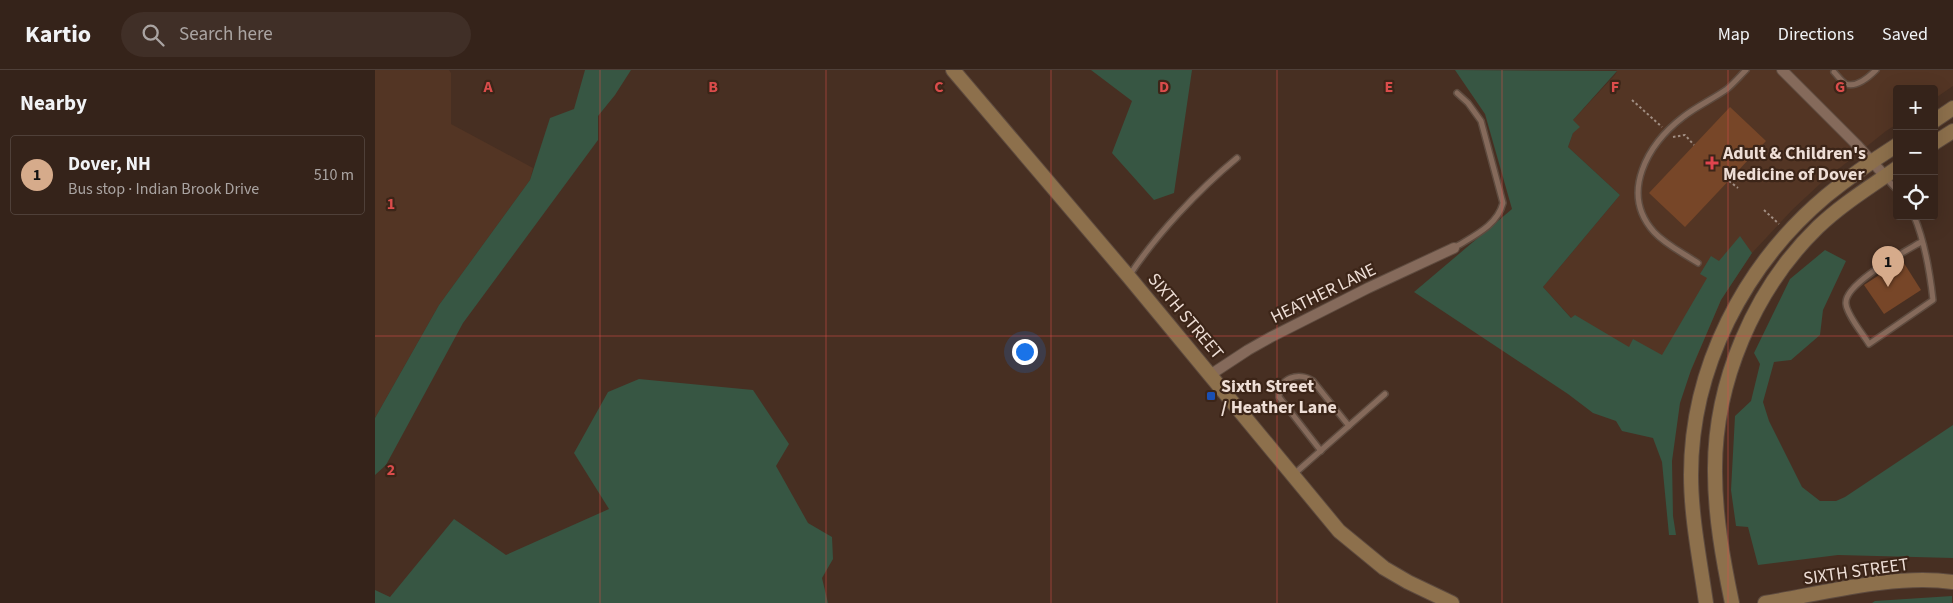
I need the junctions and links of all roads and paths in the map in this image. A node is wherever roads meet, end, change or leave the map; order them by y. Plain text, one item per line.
1 (953, 70) edge
2 (1747, 70) edge
3 (1782, 70) edge
4 (1876, 70) edge
5 (1834, 72) dead end
6 (1457, 92) dead end
7 (1953, 108) edge
8 (1938, 117) edge
9 (1953, 131) edge
10 (1938, 140) edge
11 (1893, 148) edge
12 (1237, 158) dead end
13 (1872, 161) junction
14 (1893, 171) edge
15 (1885, 176) junction
16 (1729, 180) dead end
17 (1893, 185) edge
18 (1738, 188) dead end
19 (1764, 210) dead end
20 (1916, 220) edge
21 (1781, 226) dead end
22 (1921, 242) junction
23 (1455, 248) joint
24 (1698, 263) dead end
25 (1129, 277) junction
26 (1210, 375) junction
27 (1385, 394) dead end
28 (1349, 426) junction
29 (1321, 450) junction
30 (1293, 476) junction
31 (1953, 582) edge
32 (1452, 603) edge
33 (1706, 603) edge
34 (1732, 603) edge
35 (1765, 603) edge

1 - 25 main road, SIXTH STREET
2 - 24 lane
3 - 13 street
4 - 5 lane
6 - 23 lane
7 - 8 main road
9 - 10 main road
11 - 13 main road
12 - 25 lane
13 - 15 street
13 - 33 main road
14 - 15 main road
15 - 17 lane
15 - 34 main road
16 - 18 path
19 - 21 path
20 - 22 lane
22 - 22 lane
23 - 26 street, HEATHER LANE
25 - 26 main road, SIXTH STREET
26 - 30 main road, SIXTH STREET
27 - 28 lane
28 - 29 lane
28 - 29 lane
29 - 30 lane
30 - 32 main road, SIXTH STREET
31 - 35 main road, SIXTH STREET

